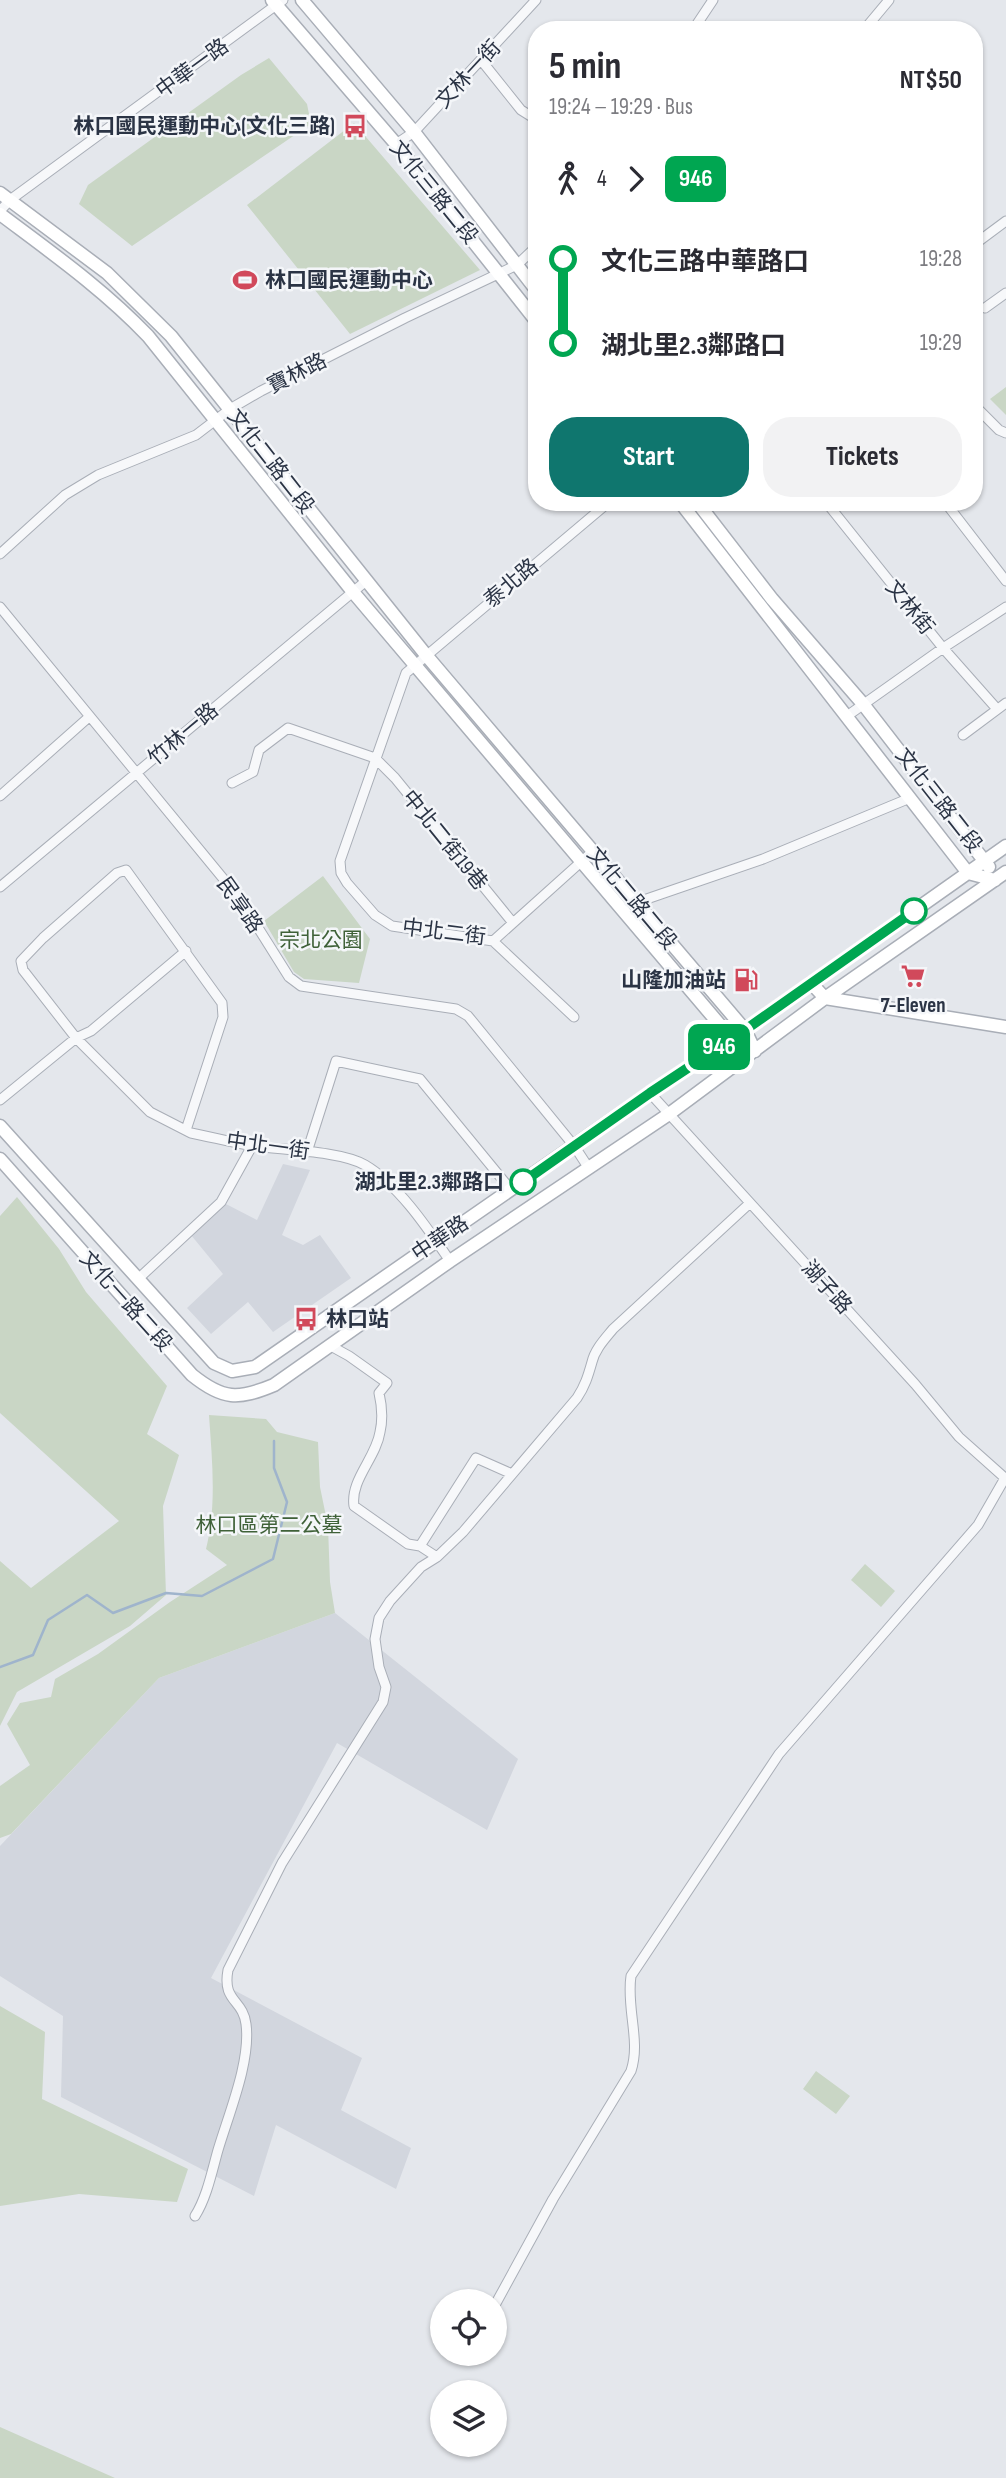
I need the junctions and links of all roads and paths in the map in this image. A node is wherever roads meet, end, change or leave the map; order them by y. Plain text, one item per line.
1 (302, 0) edge
2 (536, 0) edge
3 (713, 0) edge
4 (890, 0) edge
5 (277, 2) edge
6 (699, 21) edge
7 (872, 21) edge
8 (481, 60) junction
9 (528, 114) edge
10 (414, 132) junction
11 (396, 144) junction
12 (5, 197) edge
13 (0, 213) edge
14 (1006, 221) edge
15 (983, 238) edge
16 (528, 255) edge
17 (517, 265) junction
18 (498, 273) junction
19 (528, 279) edge
20 (1006, 293) edge
21 (985, 307) dead end
22 (528, 311) edge
23 (230, 409) junction
24 (983, 413) edge
25 (215, 419) junction
26 (1006, 433) edge
27 (598, 511) edge
28 (687, 511) edge
29 (703, 511) edge
30 (837, 511) edge
31 (952, 511) edge
32 (0, 554) edge
33 (366, 581) junction
34 (1006, 581) edge
35 (353, 592) junction
36 (0, 607) edge
37 (1006, 607) edge
38 (943, 648) junction
39 (426, 655) junction
40 (414, 665) junction
41 (1006, 703) edge
42 (863, 704) junction
43 (997, 709) junction
44 (847, 716) junction
45 (89, 717) junction
46 (963, 735) dead end
47 (375, 758) junction
48 (136, 773) junction
49 (232, 783) dead end
50 (2, 791) edge
51 (910, 798) junction
52 (1006, 846) edge
53 (592, 852) junction
54 (986, 860) junction
55 (581, 862) junction
56 (1006, 872) edge
57 (968, 873) junction
58 (995, 880) junction
59 (0, 887) edge
60 (635, 902) junction
61 (513, 923) junction
62 (493, 941) junction
63 (186, 951) junction
64 (811, 984) junction
65 (824, 998) junction
66 (573, 1017) dead end
67 (1006, 1027) edge
68 (745, 1030) junction
69 (76, 1038) junction
70 (732, 1038) junction
71 (755, 1051) junction
72 (650, 1093) junction
73 (0, 1100) edge
74 (669, 1114) junction
75 (0, 1126) edge
76 (186, 1130) junction
77 (252, 1146) junction
78 (575, 1147) junction
79 (307, 1152) junction
80 (0, 1159) edge
81 (588, 1167) junction
82 (511, 1190) junction
83 (750, 1203) junction
84 (435, 1240) junction
85 (450, 1261) junction
86 (138, 1279) junction
87 (329, 1345) junction
88 (255, 1367) joint
89 (274, 1385) joint
90 (512, 1474) junction
91 (1005, 1478) edge
92 (420, 1546) junction
93 (437, 1557) junction
94 (195, 2216) dead end
95 (504, 2289) edge

1 - 10 street, 文化三路二段
2 - 8 street, 文林一街
3 - 6 street
4 - 7 street
5 - 11 street, 文化三路二段
5 - 12 street, 中華一路
8 - 9 street
8 - 10 street, 文林一街
10 - 11 street, 文林一街
10 - 17 street, 文化三路二段
11 - 18 street, 文化三路二段
12 - 13 street, 中華一路
12 - 23 street, 文化二路二段
13 - 25 street, 文化二路二段
14 - 15 street
16 - 17 street
17 - 18 street, 寶林路
17 - 19 street, 文化三路二段
18 - 22 street, 文化三路二段
18 - 23 street, 寶林路
20 - 21 street
23 - 25 street, 寶林路
23 - 33 street, 文化二路二段
24 - 26 street
25 - 32 street, 寶林路
25 - 35 street, 文化二路二段
27 - 39 street, 泰北路
28 - 44 street, 文化三路二段
29 - 42 street, 文化三路二段
30 - 38 street, 文林街
31 - 34 street
33 - 35 street, 竹林一路
33 - 39 street, 文化二路二段
35 - 40 street, 文化二路二段
35 - 48 street, 竹林一路
36 - 45 street, 民享路
37 - 38 street
38 - 42 street
38 - 43 street, 文林街
39 - 40 street, 泰北路
39 - 53 street, 文化二路二段
40 - 47 street, 中北二街
40 - 55 street, 文化二路二段
41 - 43 street
42 - 44 street
42 - 54 street, 文化三路二段
43 - 46 street
44 - 51 street, 文化三路二段
45 - 48 street, 民享路
45 - 50 street
47 - 49 street
47 - 61 street, 中北二街19巷
47 - 62 street, 中北二街
48 - 59 street, 竹林一路
48 - 78 street, 民享路
51 - 57 street, 文化三路二段
51 - 60 street
52 - 54 street, 中華路
53 - 55 street, 中北二街
53 - 60 street, 文化二路二段
54 - 57 street, 中華路
54 - 58 street, 文化三路二段
55 - 61 street, 中北二街
55 - 70 street, 文化二路二段
56 - 58 street, 中華路
57 - 58 street, 文化三路二段
57 - 64 street, 中華路
58 - 65 street, 中華路
60 - 68 street, 文化二路二段
61 - 62 street, 中北二街
62 - 66 street
63 - 69 street
63 - 69 street, 中北一街
63 - 76 street
64 - 65 street
64 - 68 street, 中華路
65 - 67 street
65 - 71 street, 中華路
68 - 70 street, 中華路
68 - 71 street, 文化二路二段
69 - 73 street
69 - 76 street, 中北一街
70 - 71 street, 文化二路二段
70 - 72 street, 中華路
71 - 74 street, 中華路
72 - 74 street, 湖子路
72 - 78 street, 中華路
74 - 81 street, 中華路
74 - 83 street, 湖子路
75 - 86 street, 文化一路二段
76 - 77 street, 中北一街
77 - 79 street, 中北一街
77 - 86 street
78 - 81 street, 民享路
78 - 82 street, 中華路
79 - 82 street
79 - 84 street, 中北一街
80 - 89 street, 文化一路二段
81 - 85 street, 中華路
82 - 84 street, 中華路
83 - 90 street
83 - 91 street, 湖子路
84 - 85 street, 中北一街
84 - 88 street, 中華路
85 - 87 street, 中華路
86 - 88 street, 文化一路二段
87 - 89 street, 中華路
87 - 92 street
90 - 92 street
90 - 93 street
91 - 95 street
92 - 93 street
93 - 94 street

